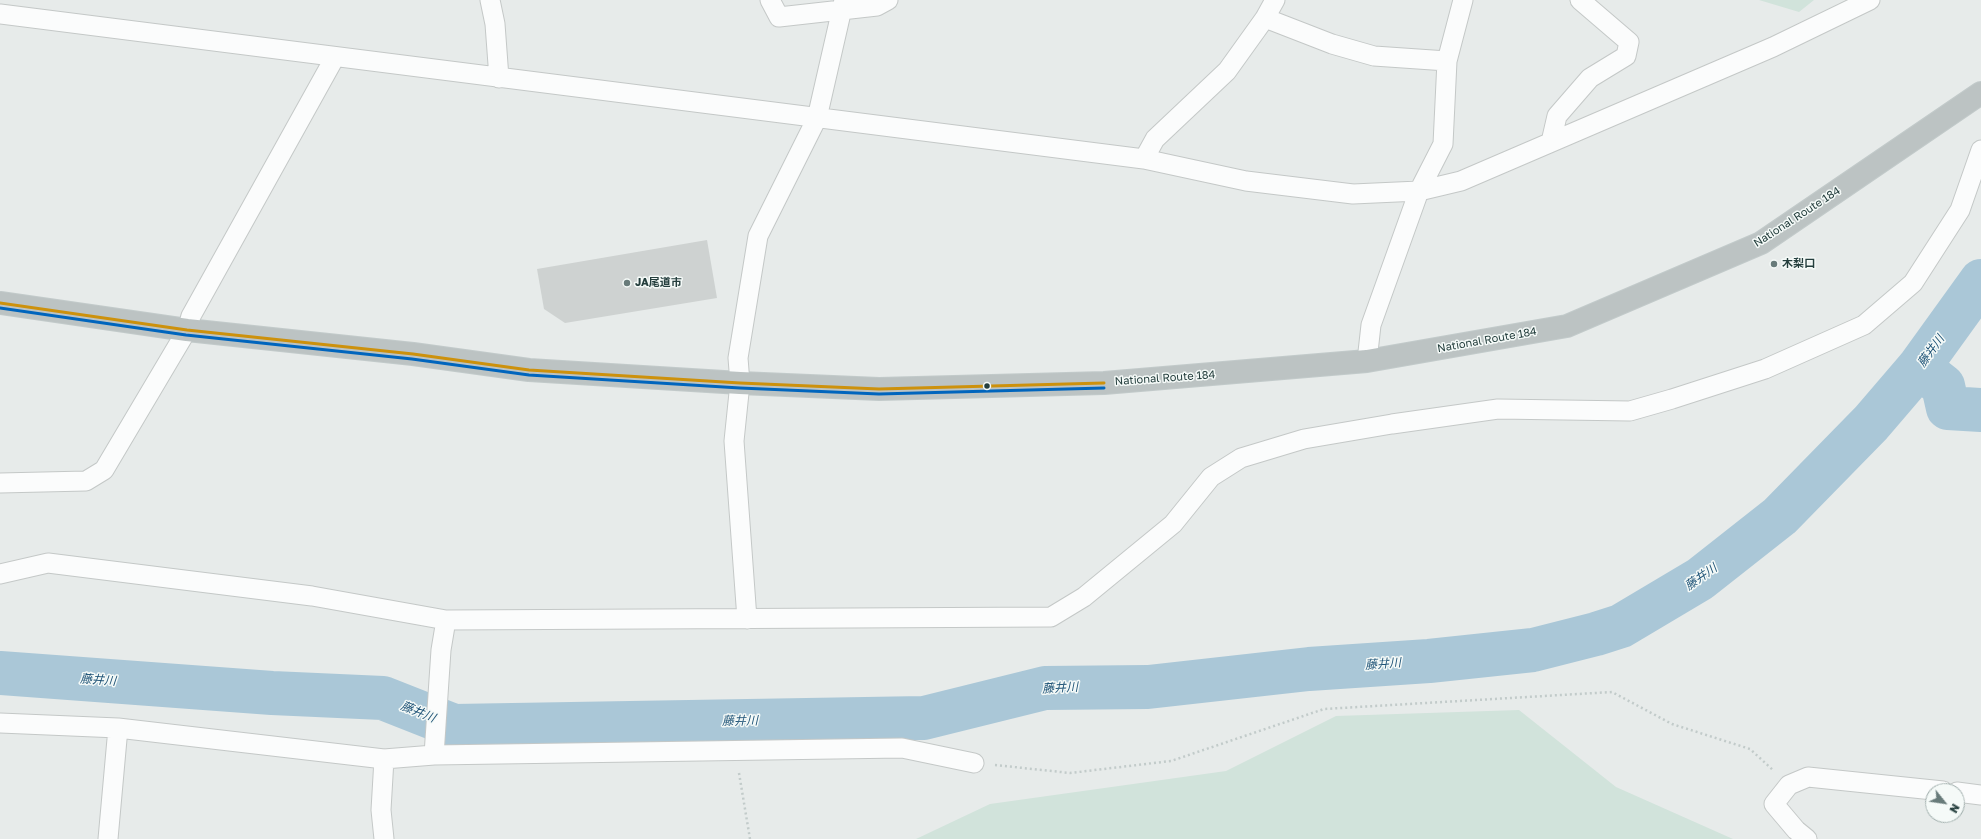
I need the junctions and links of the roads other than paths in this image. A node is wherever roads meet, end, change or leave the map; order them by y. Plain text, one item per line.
1 (490, 0) edge
2 (768, 0) edge
3 (888, 0) edge
4 (1275, 0) edge
5 (1463, 0) edge
6 (1580, 0) edge
7 (1870, 0) edge
8 (843, 5) edge
9 (0, 14) edge
10 (1265, 18) junction
11 (334, 57) junction
12 (1447, 61) junction
13 (499, 78) junction
14 (1981, 93) edge
15 (817, 118) junction
16 (1551, 142) junction
17 (1981, 150) edge
18 (1144, 159) junction
19 (1419, 191) junction
20 (0, 303) edge
21 (187, 330) junction
22 (1366, 361) junction
23 (740, 383) junction
24 (0, 483) edge
25 (0, 574) edge
26 (746, 619) junction
27 (446, 620) junction
28 (0, 723) edge
29 (118, 728) junction
30 (434, 749) junction
31 (384, 759) junction
32 (974, 763) road end
33 (1925, 789) edge
34 (1965, 793) edge
35 (1981, 795) edge
36 (108, 839) edge
37 (384, 839) edge
38 (1807, 839) edge

1 - 13 street
2 - 8 street
3 - 8 street
4 - 10 street
5 - 12 street
6 - 16 street
7 - 16 street
8 - 15 street
9 - 11 street
10 - 12 street
10 - 18 street
11 - 13 street
11 - 21 street
12 - 19 street
13 - 15 street
14 - 22 highway, National Route 184
15 - 18 street
15 - 23 street
16 - 19 street
17 - 26 street
18 - 19 street
19 - 22 street
20 - 21 highway, National Route 184
21 - 23 highway, National Route 184
21 - 24 street
22 - 23 highway, National Route 184
23 - 26 street
25 - 27 street
26 - 27 street
27 - 30 street
28 - 29 street
29 - 31 street
29 - 36 street
30 - 31 street
30 - 32 street
31 - 37 street
33 - 38 street
34 - 35 street

